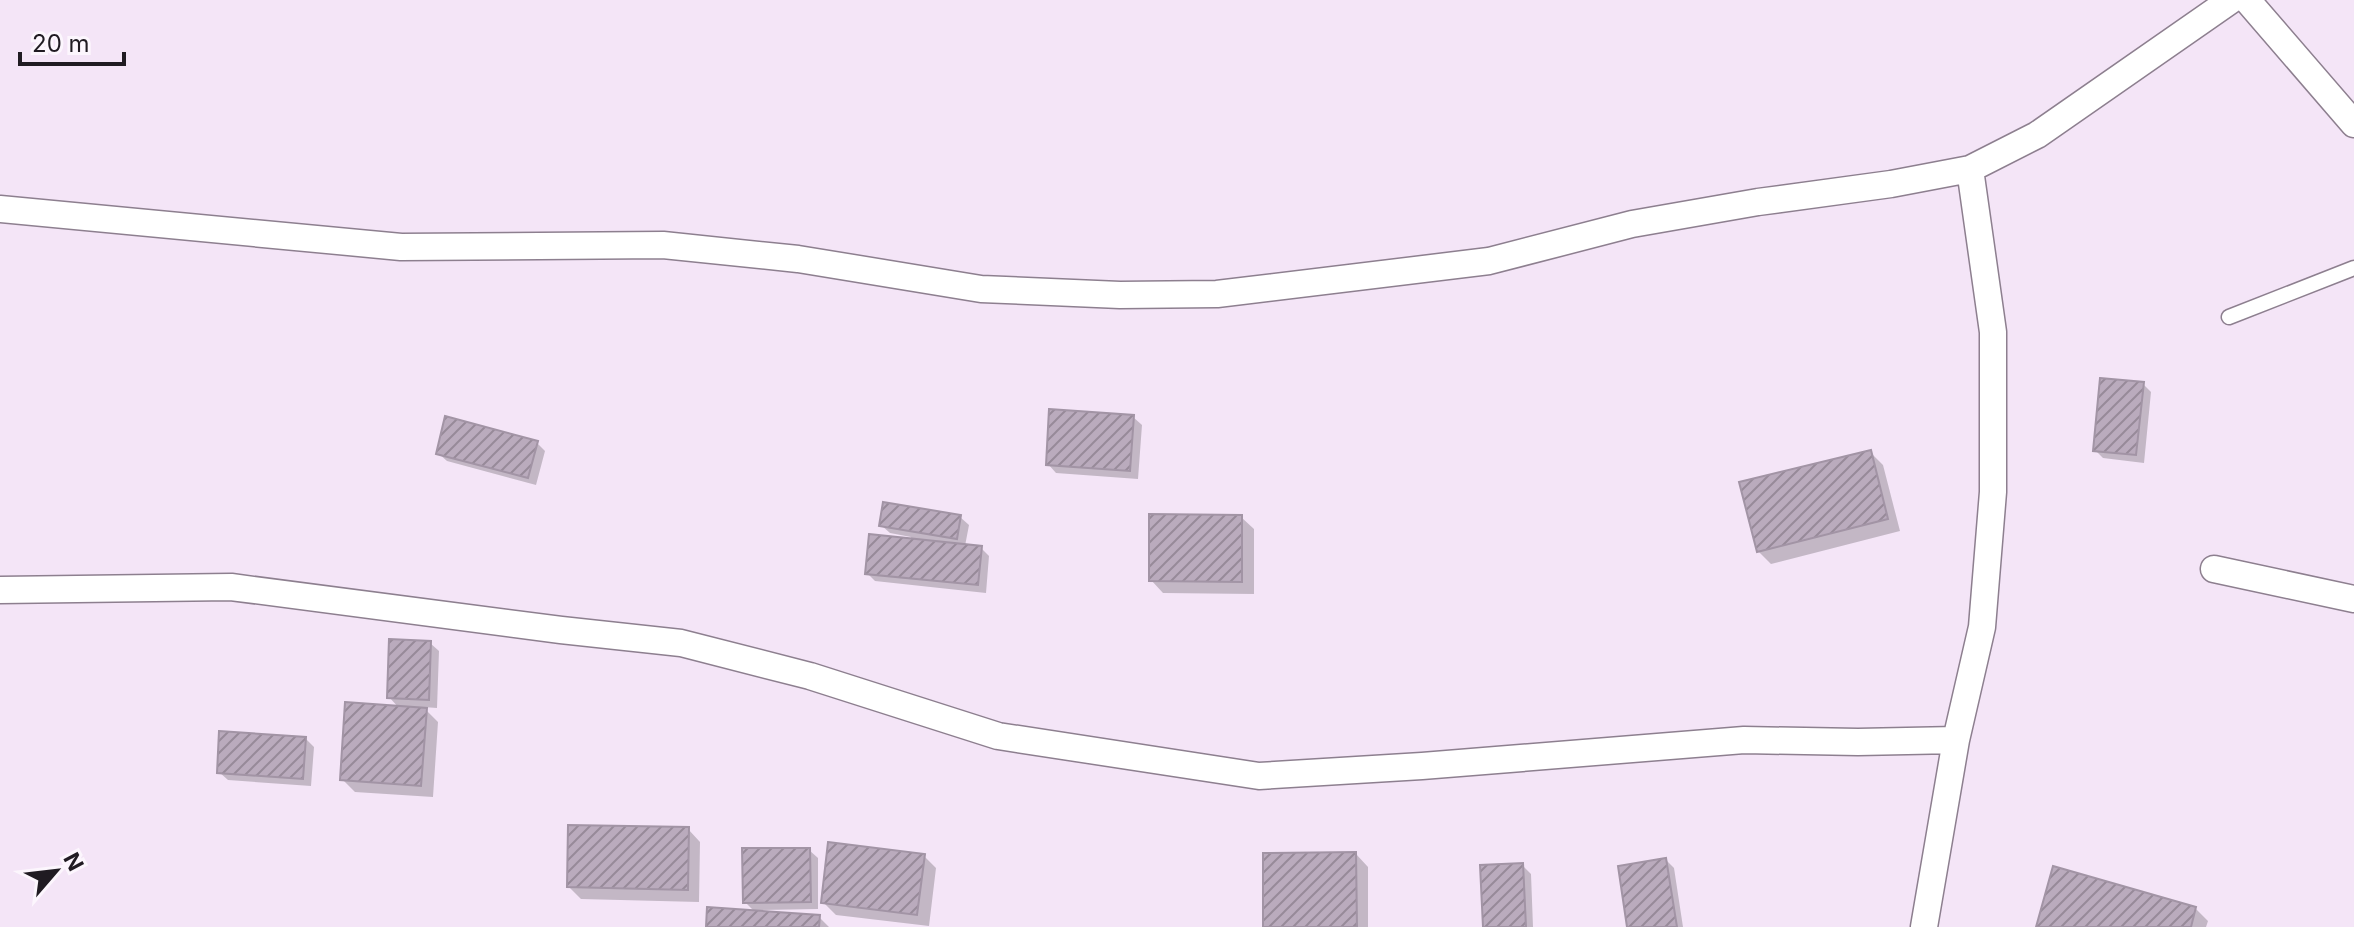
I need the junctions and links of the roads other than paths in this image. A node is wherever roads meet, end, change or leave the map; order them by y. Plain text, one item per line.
1 (2231, 0) edge
2 (2247, 0) edge
3 (2354, 124) edge
4 (1970, 169) junction
5 (0, 209) edge
6 (2354, 268) edge
7 (2229, 317) dead end
8 (2214, 569) dead end
9 (0, 590) edge
10 (2354, 599) edge
11 (1956, 740) junction
12 (1924, 927) edge

1 - 4 street
2 - 3 street
4 - 5 street
4 - 11 street
6 - 7 lane
8 - 10 street
9 - 11 street
11 - 12 street

